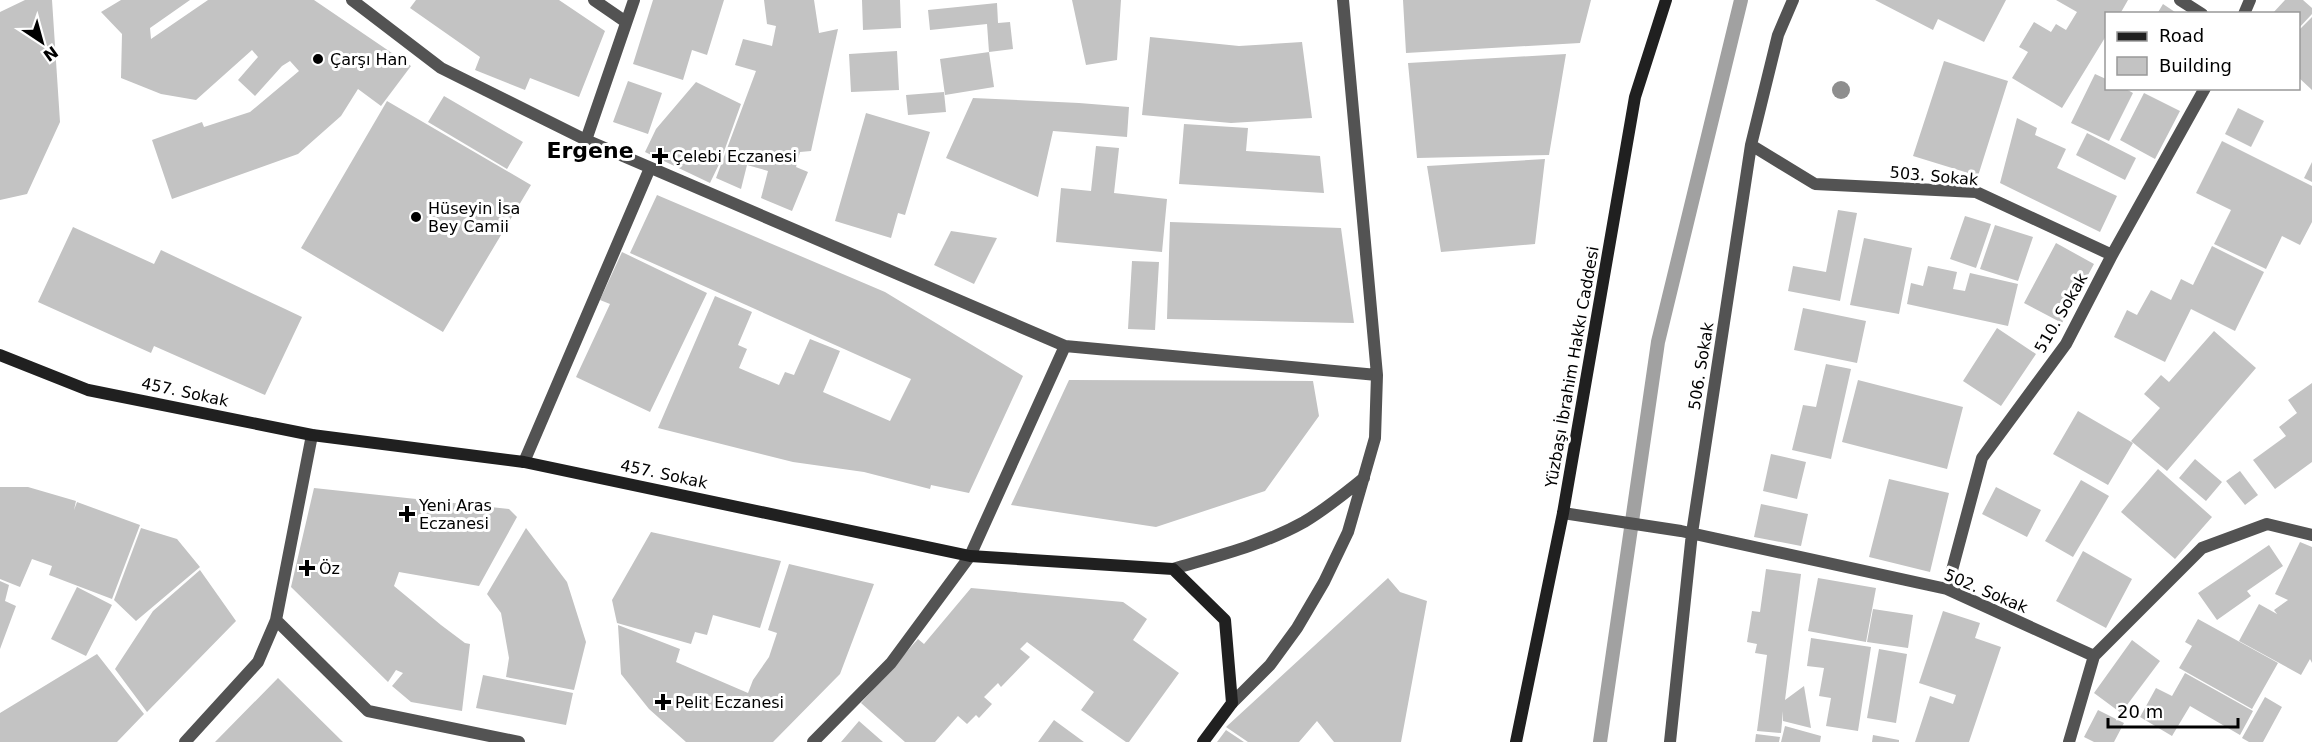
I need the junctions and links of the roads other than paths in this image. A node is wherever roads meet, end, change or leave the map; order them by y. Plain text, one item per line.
1 (352, 0) edge
2 (594, 0) edge
3 (634, 0) edge
4 (1343, 0) edge
5 (1666, 0) edge
6 (1793, 0) edge
7 (2180, 0) edge
8 (2199, 12) edge
9 (626, 22) junction
10 (2204, 90) edge
11 (585, 140) junction
12 (1752, 145) junction
13 (650, 168) junction
14 (2112, 255) junction
15 (1065, 346) junction
16 (0, 355) edge
17 (1377, 375) junction
18 (312, 435) junction
19 (524, 462) junction
20 (1364, 477) junction
21 (1563, 513) junction
22 (1686, 532) junction
23 (2312, 535) edge
24 (970, 556) junction
25 (1173, 569) junction
26 (1947, 589) junction
27 (276, 620) junction
28 (2094, 656) junction
29 (1232, 703) junction
30 (185, 742) edge
31 (519, 742) edge
32 (813, 742) edge
33 (1203, 742) edge
34 (1516, 742) edge
35 (1670, 742) edge
36 (2069, 742) edge

1 - 11 street
2 - 9 street
3 - 9 street
4 - 17 street
5 - 21 street, Yüzbaşı İbrahim Hakkı Caddesi
6 - 12 street, 506. Sokak
7 - 8 street
9 - 11 street
10 - 14 street, 510. Sokak
11 - 13 street
12 - 14 street, 503. Sokak
12 - 22 street, 506. Sokak
13 - 15 street
13 - 19 street
14 - 26 street, 510. Sokak
15 - 17 street
15 - 24 street
16 - 18 street, 457. Sokak
17 - 20 street
18 - 19 street, 457. Sokak
18 - 27 street
19 - 24 street, 457. Sokak
20 - 25 street
20 - 29 street
21 - 22 street, 502. Sokak
21 - 34 street, Yüzbaşı İbrahim Hakkı Caddesi
22 - 26 street, 502. Sokak
22 - 35 street, 506. Sokak
23 - 28 street
24 - 25 street, 457. Sokak
24 - 32 street
25 - 29 street
26 - 28 street, 502. Sokak
27 - 30 street
27 - 31 street
28 - 36 street
29 - 33 street

